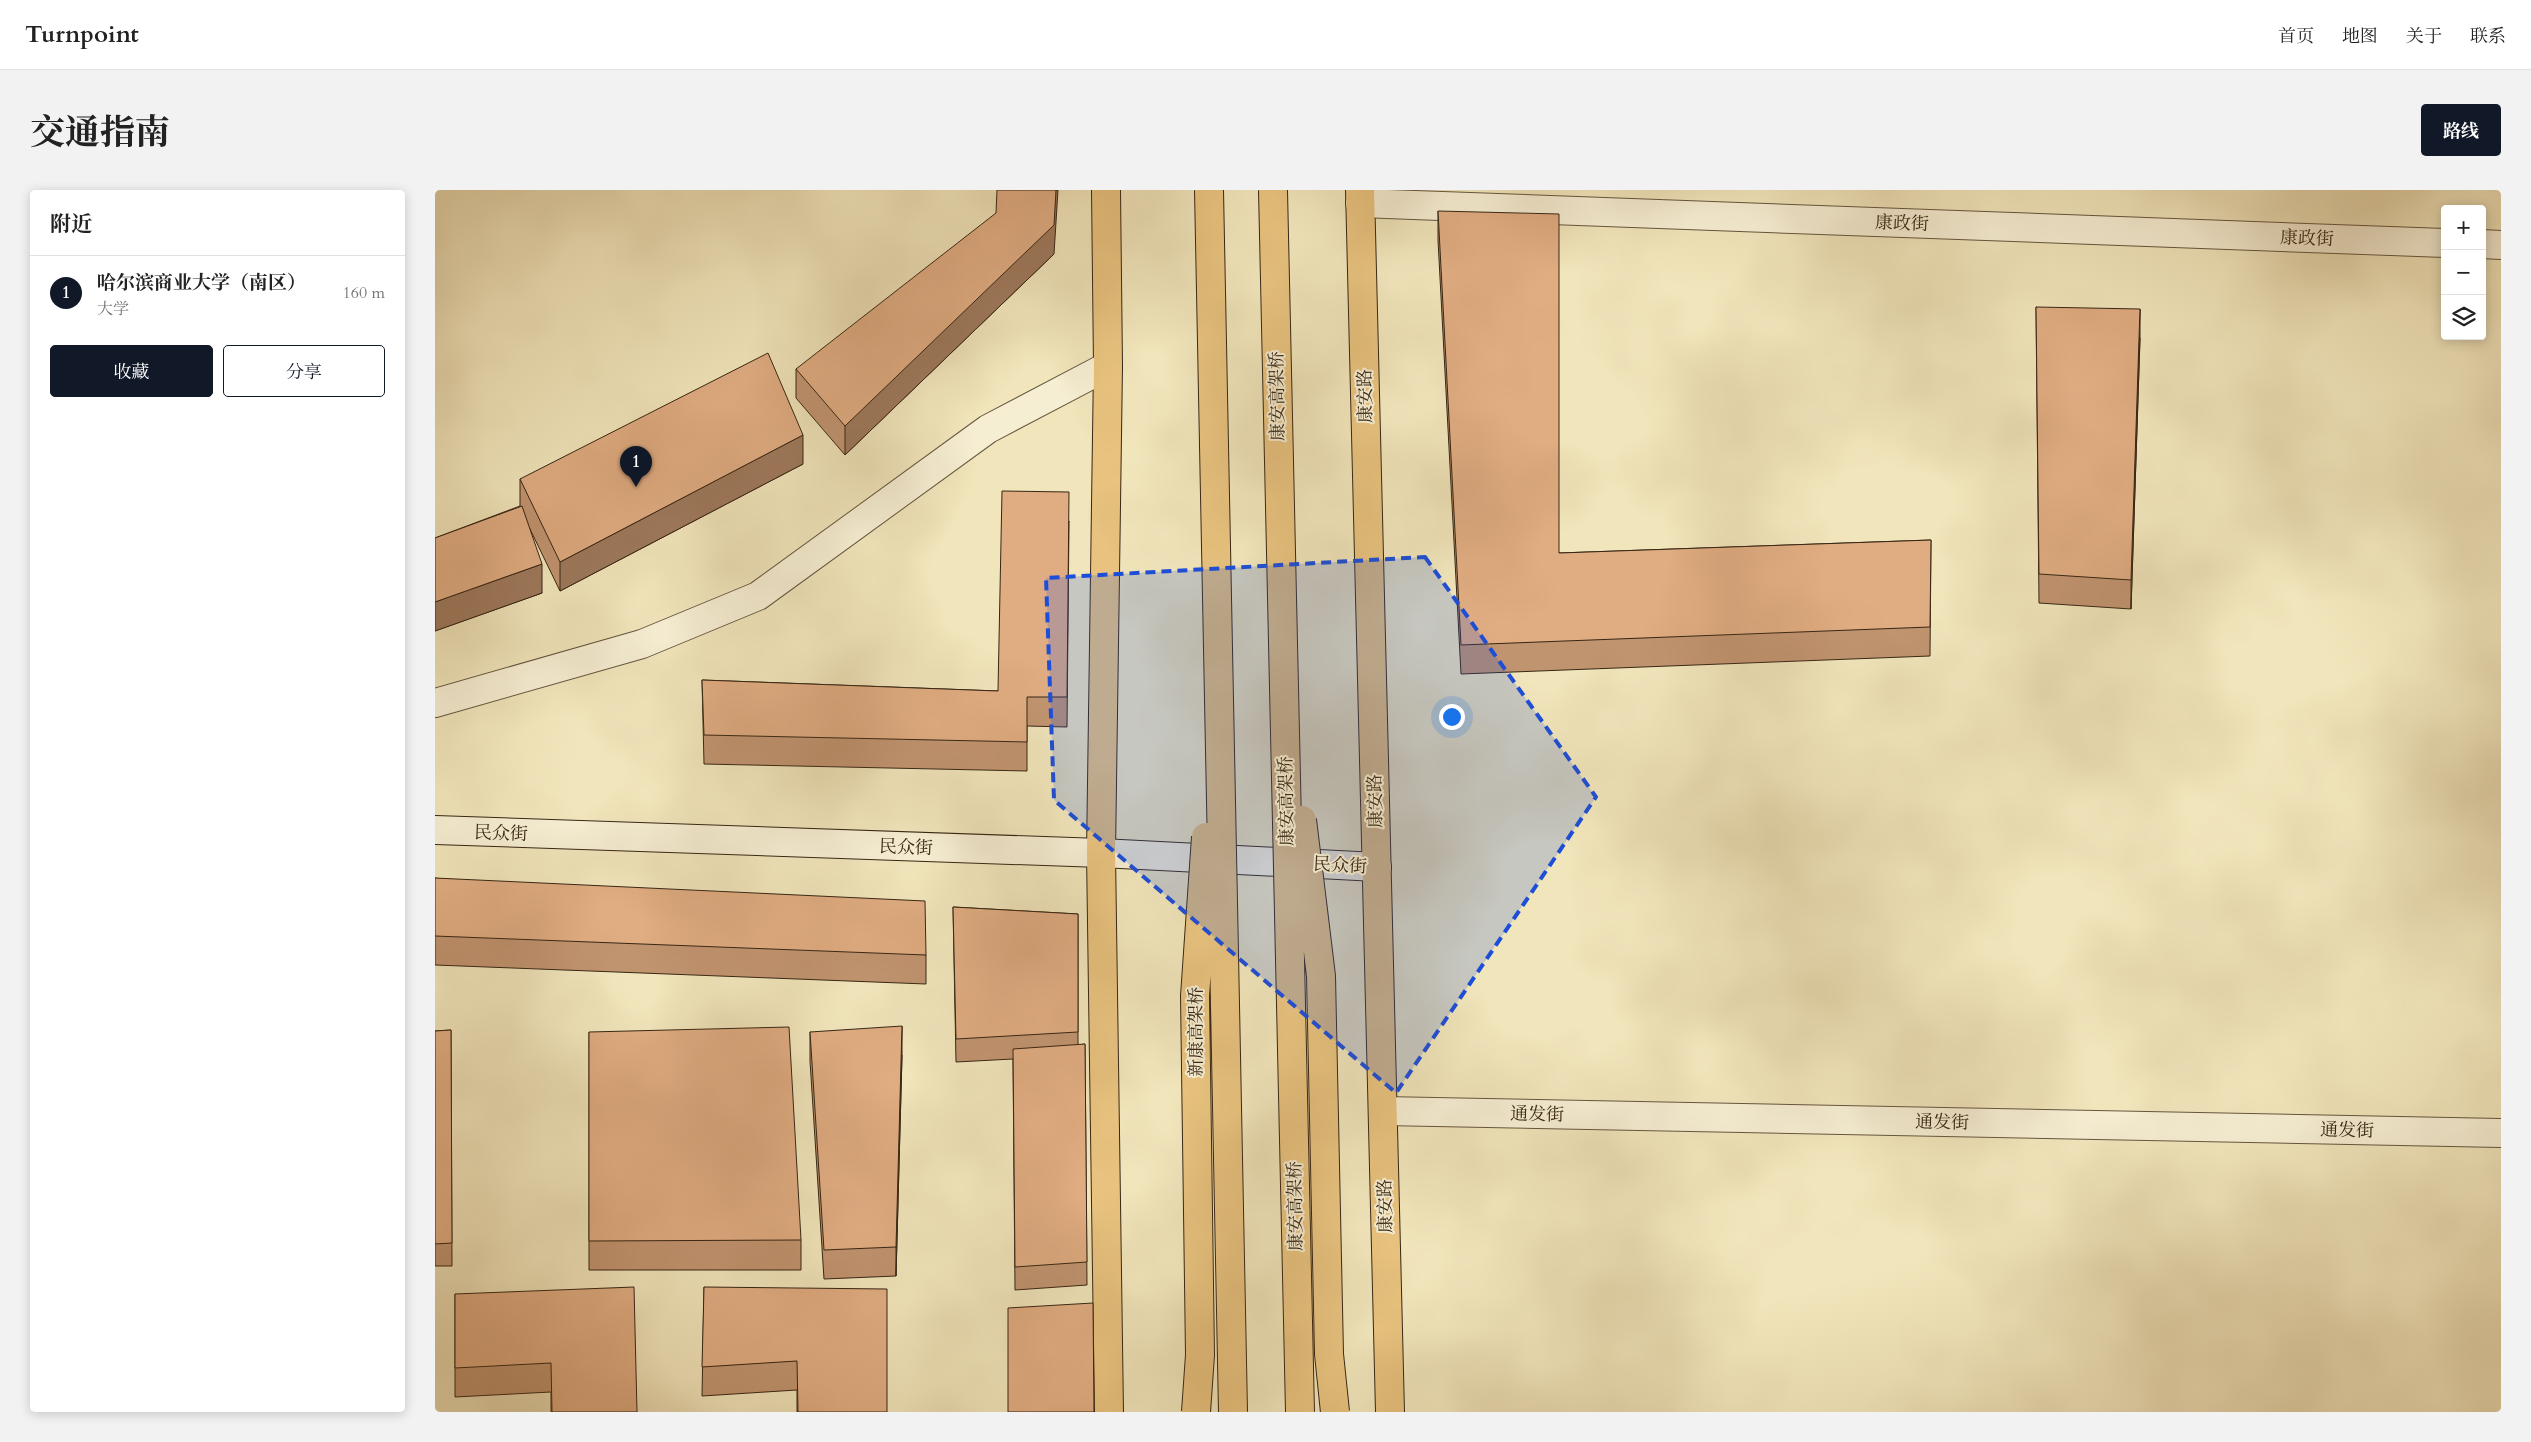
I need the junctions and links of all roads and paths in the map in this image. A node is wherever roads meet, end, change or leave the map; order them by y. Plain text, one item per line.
1 (1106, 190) edge
2 (1209, 190) edge
3 (1273, 190) edge
4 (1360, 197) edge
5 (2441, 243) edge
6 (2486, 244) edge
7 (2501, 245) edge
8 (1107, 366) junction
9 (1219, 653) junction
10 (1282, 653) junction
11 (435, 703) edge
12 (435, 830) edge
13 (1101, 854) junction
14 (1377, 867) junction
15 (1383, 1111) junction
16 (2501, 1133) edge
17 (1109, 1412) edge
18 (1196, 1412) edge
19 (1233, 1412) edge
20 (1300, 1412) edge
21 (1335, 1412) edge
22 (1390, 1412) edge

1 - 8 highway
2 - 9 highway, bridge
3 - 10 highway, 康安高架桥, bridge
4 - 5 street, 康政街
4 - 14 highway, 康安路
6 - 7 street
8 - 11 street
8 - 13 highway
9 - 18 highway, 新康高架桥, bridge
9 - 19 highway, bridge
10 - 20 highway, 康安高架桥, bridge
10 - 21 highway, bridge
12 - 13 street, 民众街
13 - 14 street, 民众街
13 - 17 highway
14 - 15 highway, 康安路
15 - 16 street, 通发街
15 - 22 highway, 康安路

